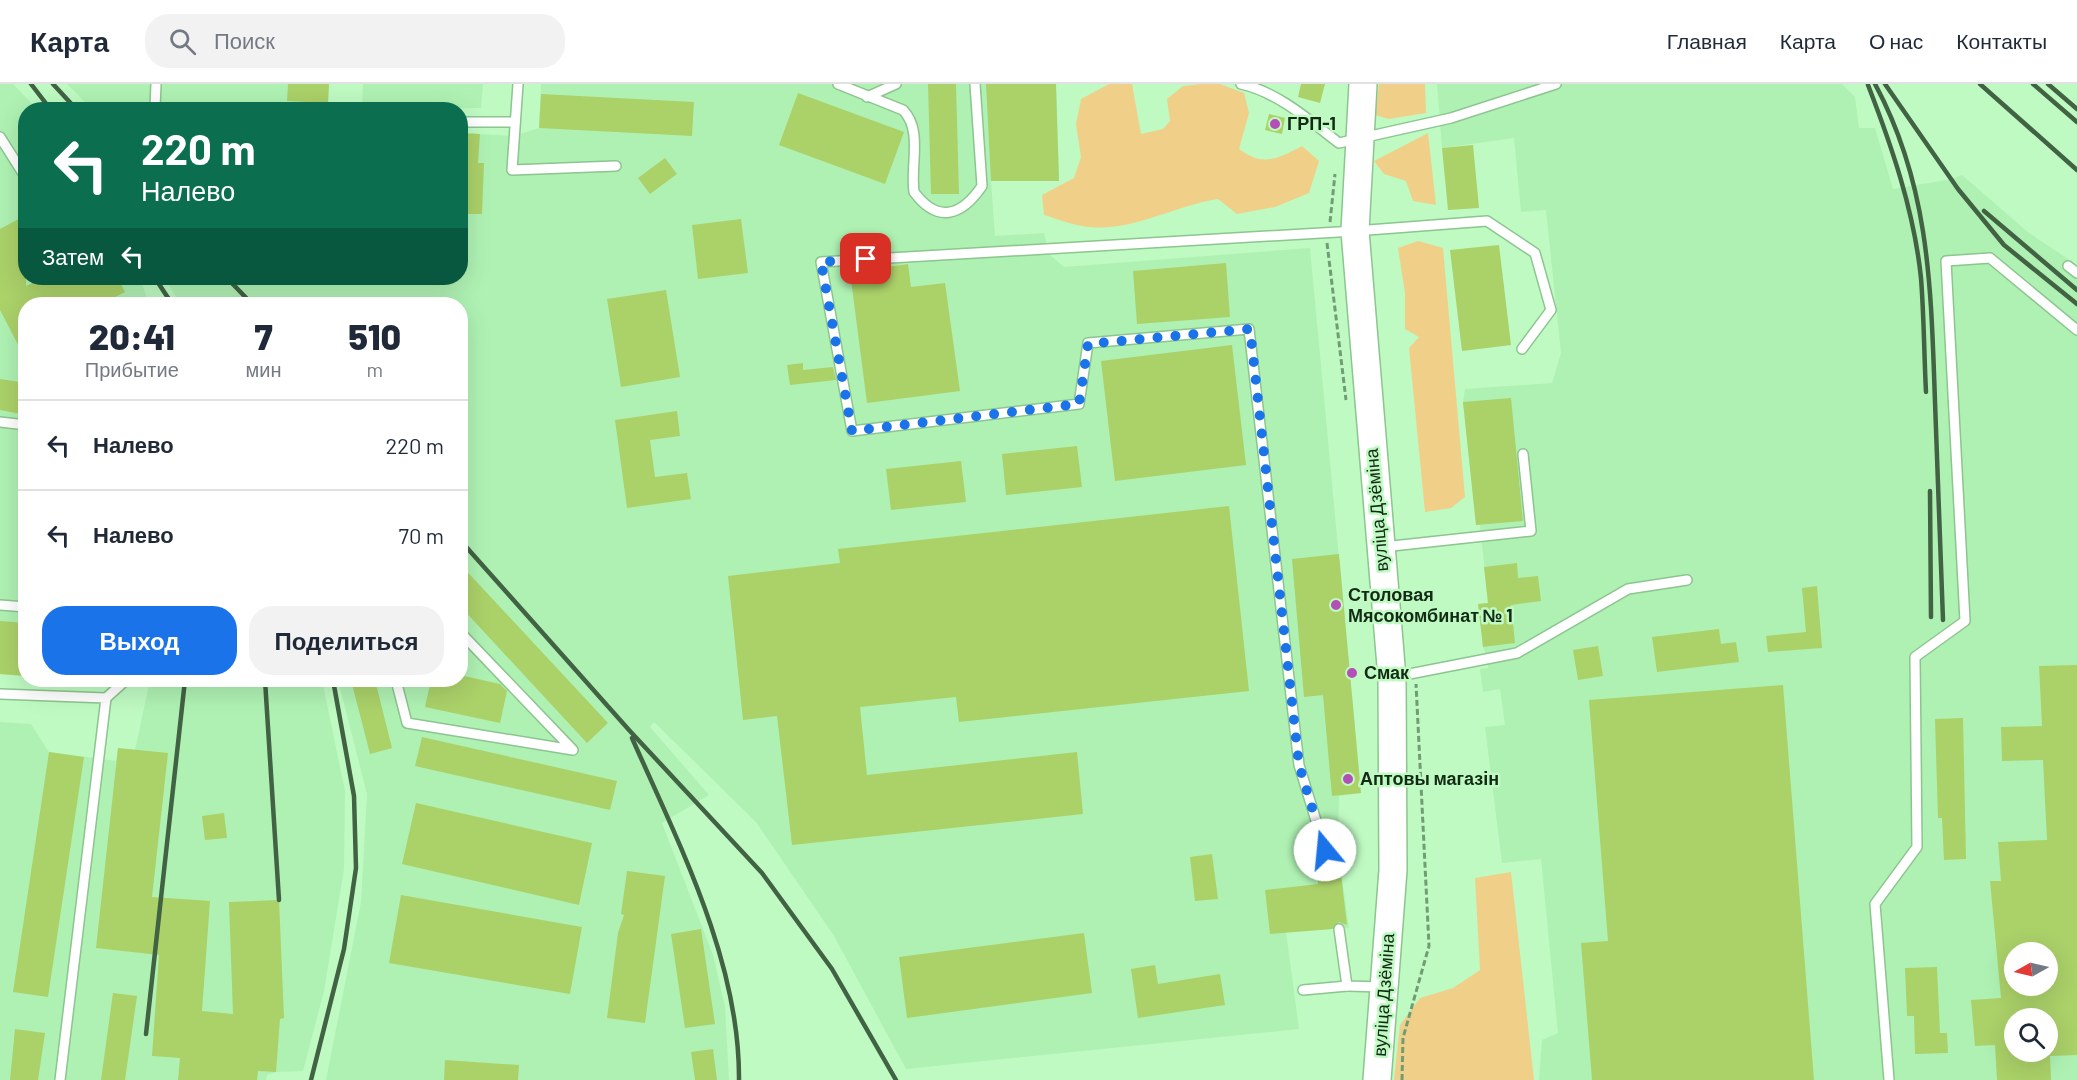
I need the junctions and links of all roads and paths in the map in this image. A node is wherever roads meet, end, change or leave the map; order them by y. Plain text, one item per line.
1 (156, 84) edge
2 (518, 84) edge
3 (838, 84) edge
4 (896, 84) edge
5 (975, 84) edge
6 (1241, 84) edge
7 (1556, 84) edge
8 (1361, 85) edge
9 (867, 97) junction
10 (154, 102) edge
11 (468, 122) edge
12 (515, 122) junction
13 (0, 137) edge
14 (1359, 140) junction
15 (18, 165) edge
16 (616, 166) dead end
17 (1355, 231) junction
18 (2068, 266) dead end
19 (2077, 273) edge
20 (2077, 330) edge
21 (1522, 350) dead end
22 (0, 422) edge
23 (18, 424) edge
24 (1523, 454) dead end
25 (1381, 547) junction
26 (1687, 580) dead end
27 (0, 605) edge
28 (18, 606) edge
29 (468, 640) edge
30 (1403, 676) junction
31 (118, 687) edge
32 (398, 687) edge
33 (0, 694) edge
34 (106, 698) junction
35 (1325, 850) dead end
36 (1339, 929) dead end
37 (1347, 986) junction
38 (1384, 987) junction
39 (1303, 990) dead end
40 (60, 1080) edge
41 (1377, 1080) edge
42 (1402, 1080) edge
43 (1888, 1080) edge

1 - 10 lane
2 - 12 lane
3 - 9 lane
4 - 9 lane
5 - 9 lane
6 - 14 lane
7 - 14 lane
8 - 14 main road, вуліца Дзёміна
11 - 12 lane
12 - 16 lane
13 - 15 lane
14 - 17 main road, вуліца Дзёміна
17 - 21 lane
17 - 25 main road, вуліца Дзёміна
17 - 35 lane
18 - 19 lane
20 - 43 lane
22 - 23 lane
24 - 25 lane
25 - 30 main road, вуліца Дзёміна
26 - 30 lane
27 - 28 lane
29 - 32 lane
30 - 38 main road, вуліца Дзёміна
30 - 42 path
31 - 34 lane
33 - 34 lane
34 - 40 lane
36 - 37 lane
37 - 38 lane
37 - 39 lane
38 - 41 main road, вуліца Дзёміна

